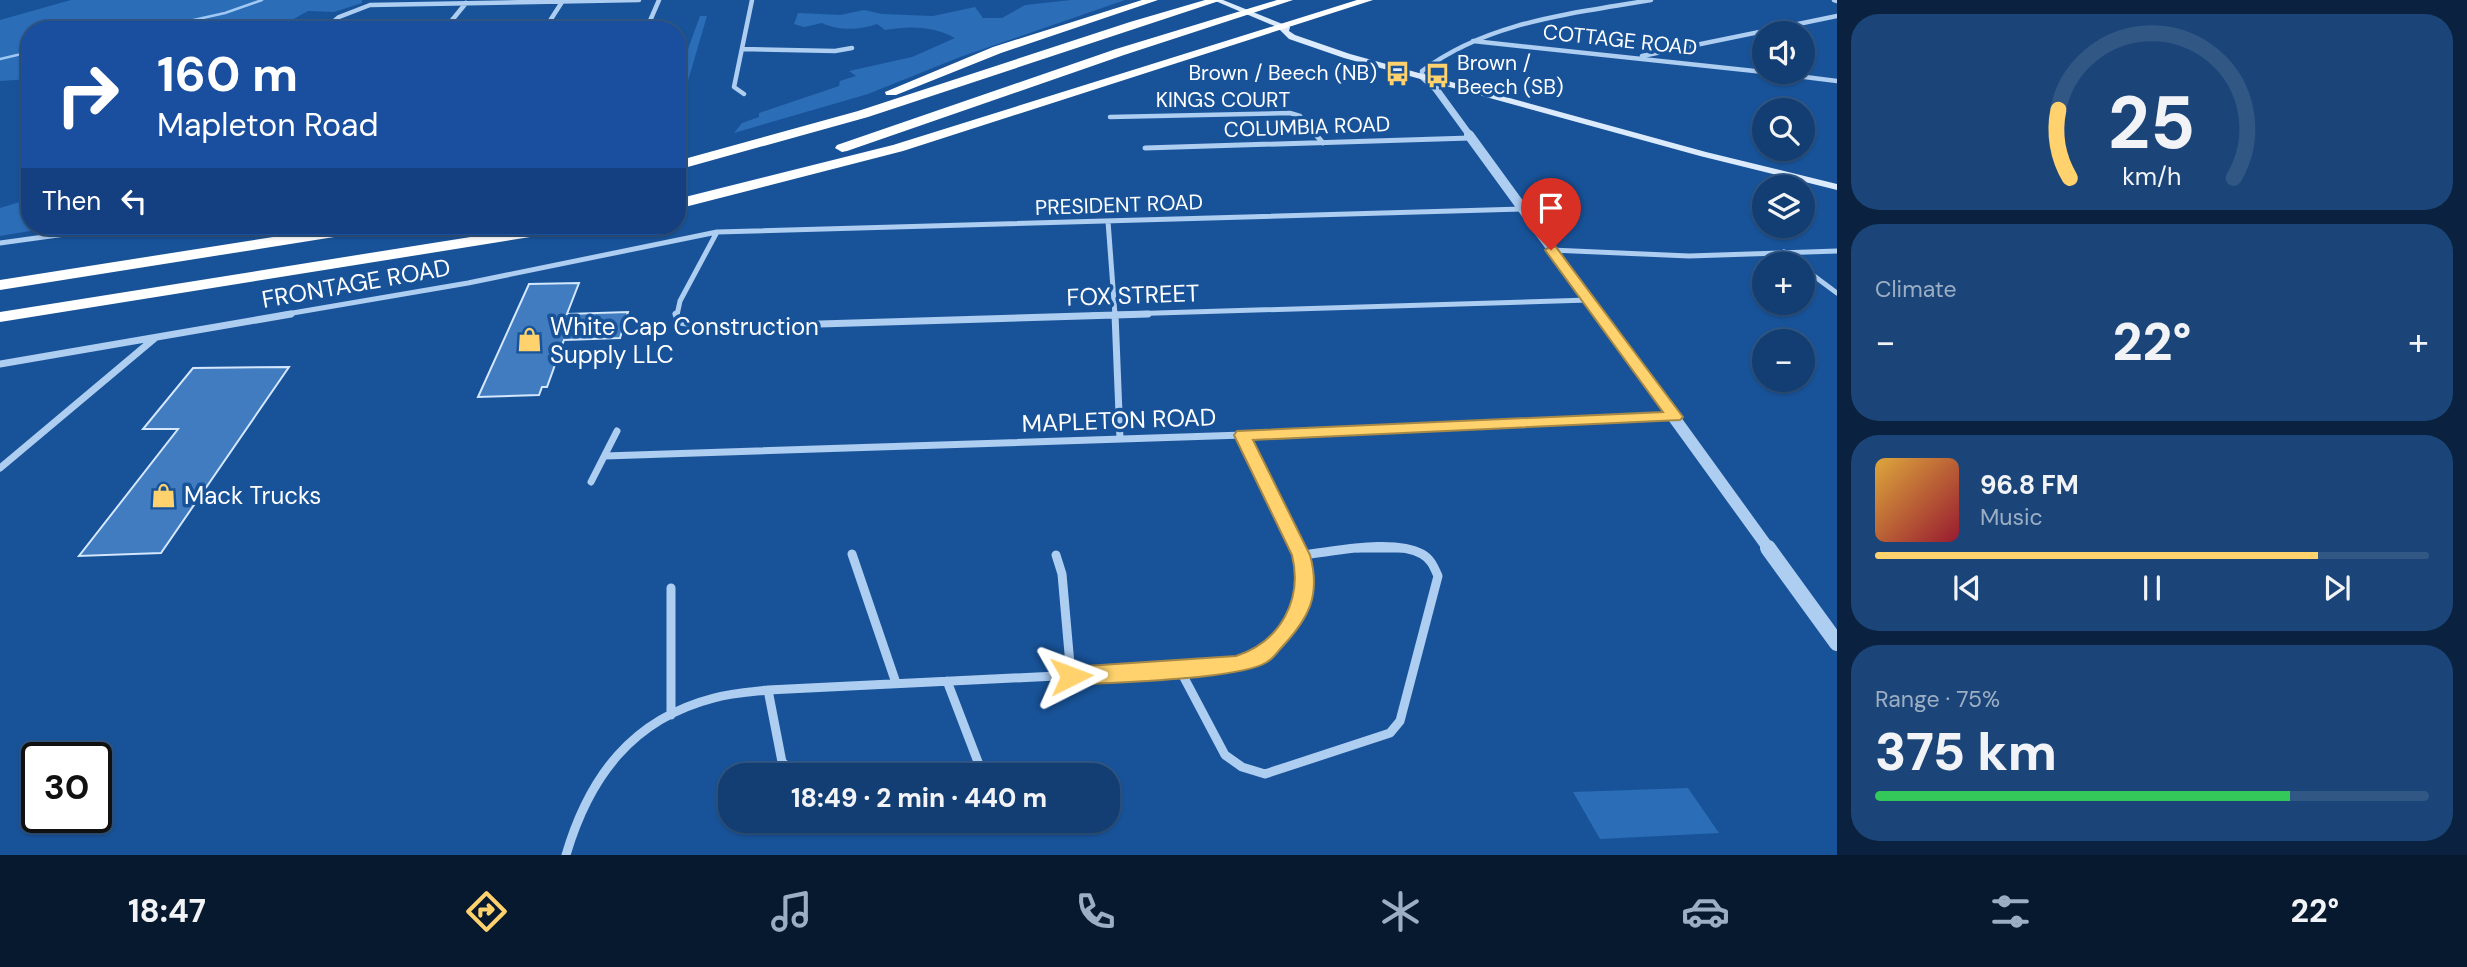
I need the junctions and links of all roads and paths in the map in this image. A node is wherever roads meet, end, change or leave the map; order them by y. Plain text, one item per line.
1 (639, 0) edge
2 (659, 0) edge
3 (752, 0) edge
4 (1153, 0) edge
5 (1217, 0) edge
6 (1288, 0) edge
7 (1368, 0) edge
8 (1651, 0) edge
9 (562, 2) edge
10 (466, 4) junction
11 (1837, 16) edge
12 (334, 21) edge
13 (452, 21) edge
14 (550, 21) edge
15 (650, 21) edge
16 (1280, 28) junction
17 (1473, 41) junction
18 (852, 47) dead end
19 (742, 49) junction
20 (1635, 57) junction
21 (1752, 70) edge
22 (1422, 76) junction
23 (1815, 78) edge
24 (1836, 81) edge
25 (744, 93) dead end
26 (1110, 117) dead end
27 (1470, 138) junction
28 (1323, 143) junction
29 (1144, 148) dead end
30 (686, 154) edge
31 (686, 163) edge
32 (1837, 187) edge
33 (686, 191) edge
34 (686, 202) edge
35 (1522, 209) junction
36 (1108, 221) junction
37 (717, 233) junction
38 (58, 235) edge
39 (315, 235) edge
40 (497, 235) edge
41 (509, 235) edge
42 (470, 241) junction
43 (0, 243) edge
44 (1551, 250) junction
45 (1837, 251) edge
46 (1784, 252) edge
47 (1752, 253) edge
48 (1815, 276) edge
49 (0, 285) edge
50 (1837, 293) edge
51 (1589, 300) junction
52 (1115, 315) junction
53 (0, 317) edge
54 (155, 338) junction
55 (0, 364) edge
56 (1675, 417) junction
57 (617, 431) dead end
58 (1242, 435) junction
59 (1120, 439) junction
60 (605, 456) junction
61 (0, 468) edge
62 (591, 482) dead end
63 (852, 554) dead end
64 (1056, 555) dead end
65 (1301, 555) junction
66 (671, 588) dead end
67 (1837, 643) edge
68 (1180, 670) junction
69 (1071, 676) junction
70 (947, 681) junction
71 (896, 683) junction
72 (768, 690) junction
73 (671, 715) junction
74 (783, 763) edge
75 (978, 763) edge
76 (566, 855) edge

1 - 9 street
2 - 15 street
3 - 19 street
4 - 30 highway
5 - 16 main road
5 - 31 highway
6 - 33 highway
7 - 16 highway
8 - 17 street
9 - 10 street
9 - 14 street
10 - 12 street
10 - 13 street
11 - 20 street
16 - 22 main road
16 - 34 highway
17 - 20 street, COTTAGE ROAD
17 - 22 street
18 - 19 street
19 - 25 street
20 - 21 street, COTTAGE ROAD
22 - 27 street
22 - 32 main road
23 - 24 street, COTTAGE ROAD
26 - 28 street, KINGS COURT
27 - 28 street, COLUMBIA ROAD
27 - 35 street
28 - 29 street, COLUMBIA ROAD
35 - 36 street, PRESIDENT ROAD
35 - 44 street
36 - 37 street, PRESIDENT ROAD
36 - 52 street
37 - 52 street, FOX STREET
37 - 54 street, FRONTAGE ROAD
38 - 43 street
39 - 49 highway
40 - 42 highway
41 - 42 highway
42 - 53 highway
44 - 47 street
44 - 51 street
45 - 46 street
48 - 50 street
51 - 52 street, FOX STREET
51 - 56 street
52 - 59 street
54 - 55 street, FRONTAGE ROAD
54 - 61 street
56 - 58 street, MAPLETON ROAD
56 - 67 street
57 - 60 street
58 - 59 street, MAPLETON ROAD
58 - 65 street
59 - 60 street, MAPLETON ROAD
60 - 62 street
63 - 71 street
64 - 69 street
65 - 68 street
65 - 68 street
66 - 73 street
68 - 69 street
69 - 70 street
70 - 71 street
70 - 75 street
71 - 72 street
72 - 73 street
72 - 74 street
73 - 76 street

